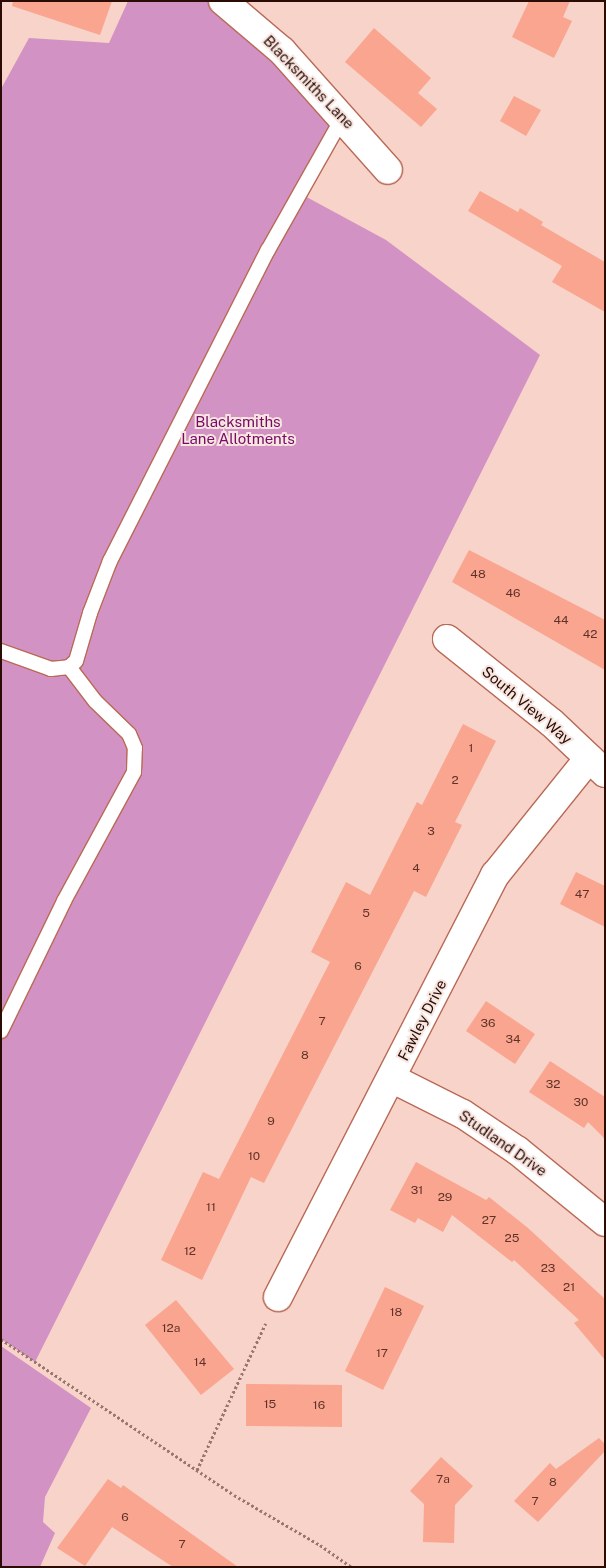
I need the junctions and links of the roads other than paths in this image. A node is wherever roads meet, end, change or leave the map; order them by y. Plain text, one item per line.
1 (223, 1) edge
2 (343, 117) junction
3 (388, 170) dead end
4 (447, 639) dead end
5 (1, 651) edge
6 (69, 668) junction
7 (597, 766) edge
8 (1, 1032) edge
9 (392, 1079) junction
10 (605, 1222) edge
11 (278, 1298) road end

1 - 2 street, Blacksmiths Lane
2 - 3 street, Blacksmiths Lane
2 - 6 lane
4 - 7 street, South View Way
5 - 6 lane
6 - 8 lane
7 - 9 street, Fawley Drive
9 - 10 street, Studland Drive
9 - 11 street, Fawley Drive

